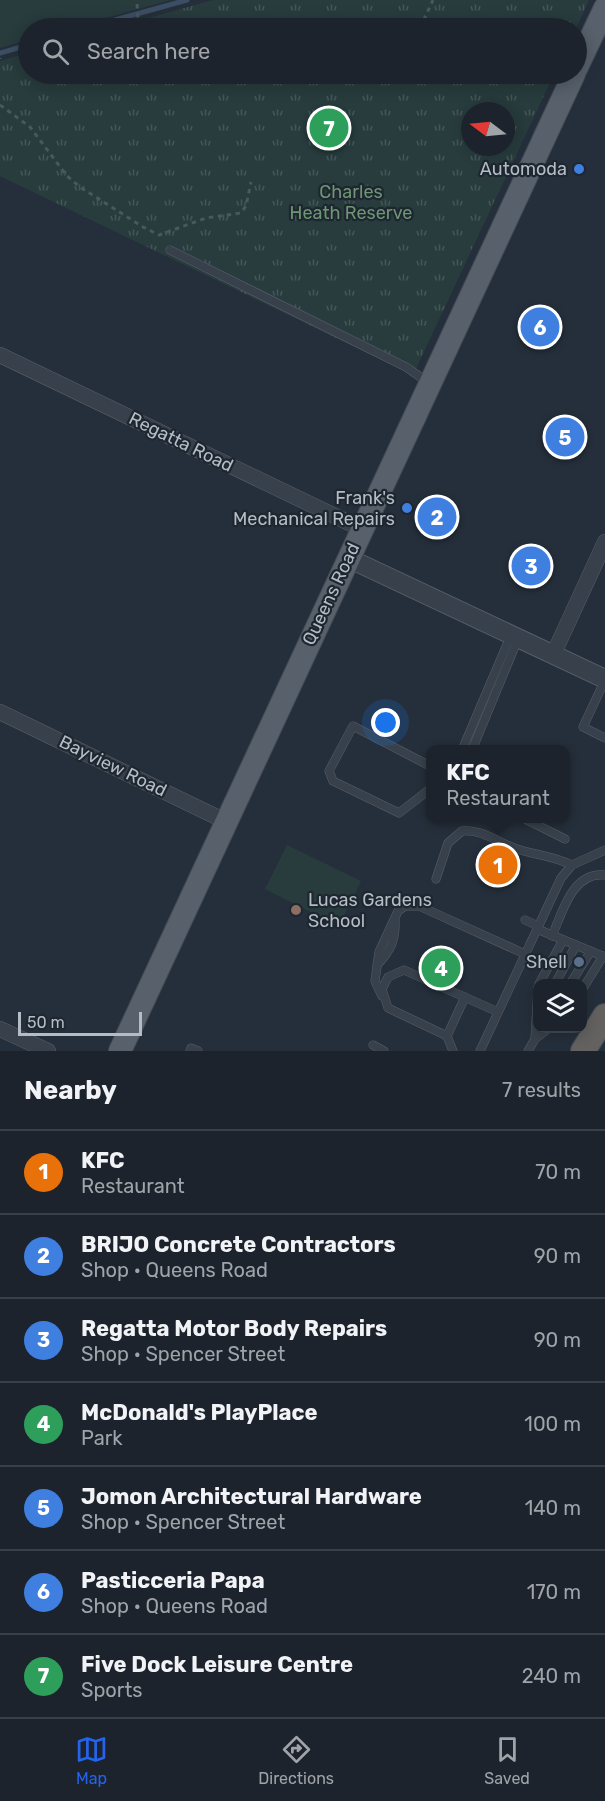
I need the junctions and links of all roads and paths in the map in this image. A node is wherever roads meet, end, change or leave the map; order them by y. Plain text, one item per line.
1 (433, 0) edge
2 (137, 4) dead end
3 (605, 8) edge
4 (138, 18) edge
5 (425, 18) edge
6 (587, 46) edge
7 (569, 84) edge
8 (0, 105) edge
9 (251, 182) dead end
10 (170, 250) dead end
11 (0, 355) edge
12 (430, 383) junction
13 (362, 529) junction
14 (605, 542) edge
15 (348, 558) junction
16 (514, 637) junction
17 (553, 655) junction
18 (605, 679) edge
19 (0, 712) edge
20 (605, 738) edge
21 (464, 745) edge
22 (474, 745) edge
23 (426, 764) edge
24 (426, 792) edge
25 (225, 821) junction
26 (532, 823) edge
27 (565, 838) dead end
28 (605, 850) edge
29 (572, 865) junction
30 (605, 875) edge
31 (436, 879) dead end
32 (525, 920) dead end
33 (537, 928) junction
34 (552, 936) junction
35 (563, 940) junction
36 (576, 945) junction
37 (591, 951) junction
38 (525, 954) junction
39 (604, 956) edge
40 (541, 979) edge
41 (558, 979) edge
42 (573, 979) edge
43 (587, 982) edge
44 (382, 996) junction
45 (465, 997) junction
46 (498, 1012) junction
47 (605, 1016) edge
48 (0, 1029) edge
49 (535, 1033) edge
50 (538, 1033) edge
51 (543, 1033) edge
52 (447, 1036) junction
53 (535, 1039) junction
54 (374, 1045) dead end
55 (48, 1051) edge
56 (120, 1051) edge
57 (190, 1051) edge
58 (198, 1051) edge
59 (384, 1051) edge
60 (453, 1051) edge
61 (480, 1051) edge
62 (528, 1051) edge
63 (583, 1051) edge

1 - 5 path
2 - 4 path
3 - 6 main road
7 - 12 main road, Queens Road
8 - 9 path
10 - 12 lane
11 - 13 street, Regatta Road
12 - 13 main road, Queens Road
13 - 15 main road, Queens Road
14 - 17 street
15 - 16 street
15 - 25 main road, Queens Road
16 - 17 street
16 - 21 lane
16 - 22 lane
17 - 18 street
18 - 20 lane
19 - 25 street, Bayview Road
23 - 24 lane
25 - 56 main road, Queens Road
26 - 27 lane
28 - 29 lane
29 - 31 lane
29 - 33 lane
30 - 34 lane
32 - 33 lane
33 - 34 lane
33 - 38 lane
34 - 35 lane
35 - 36 lane
35 - 40 lane
36 - 37 lane
36 - 41 lane
37 - 39 lane
37 - 42 lane
38 - 44 lane
38 - 46 lane
39 - 43 lane
44 - 45 lane
44 - 52 lane
45 - 46 lane
45 - 52 lane
46 - 61 lane
47 - 63 highway
48 - 55 street
49 - 53 lane
50 - 53 lane
51 - 53 lane
52 - 60 lane
53 - 62 lane
54 - 59 lane
57 - 58 lane

